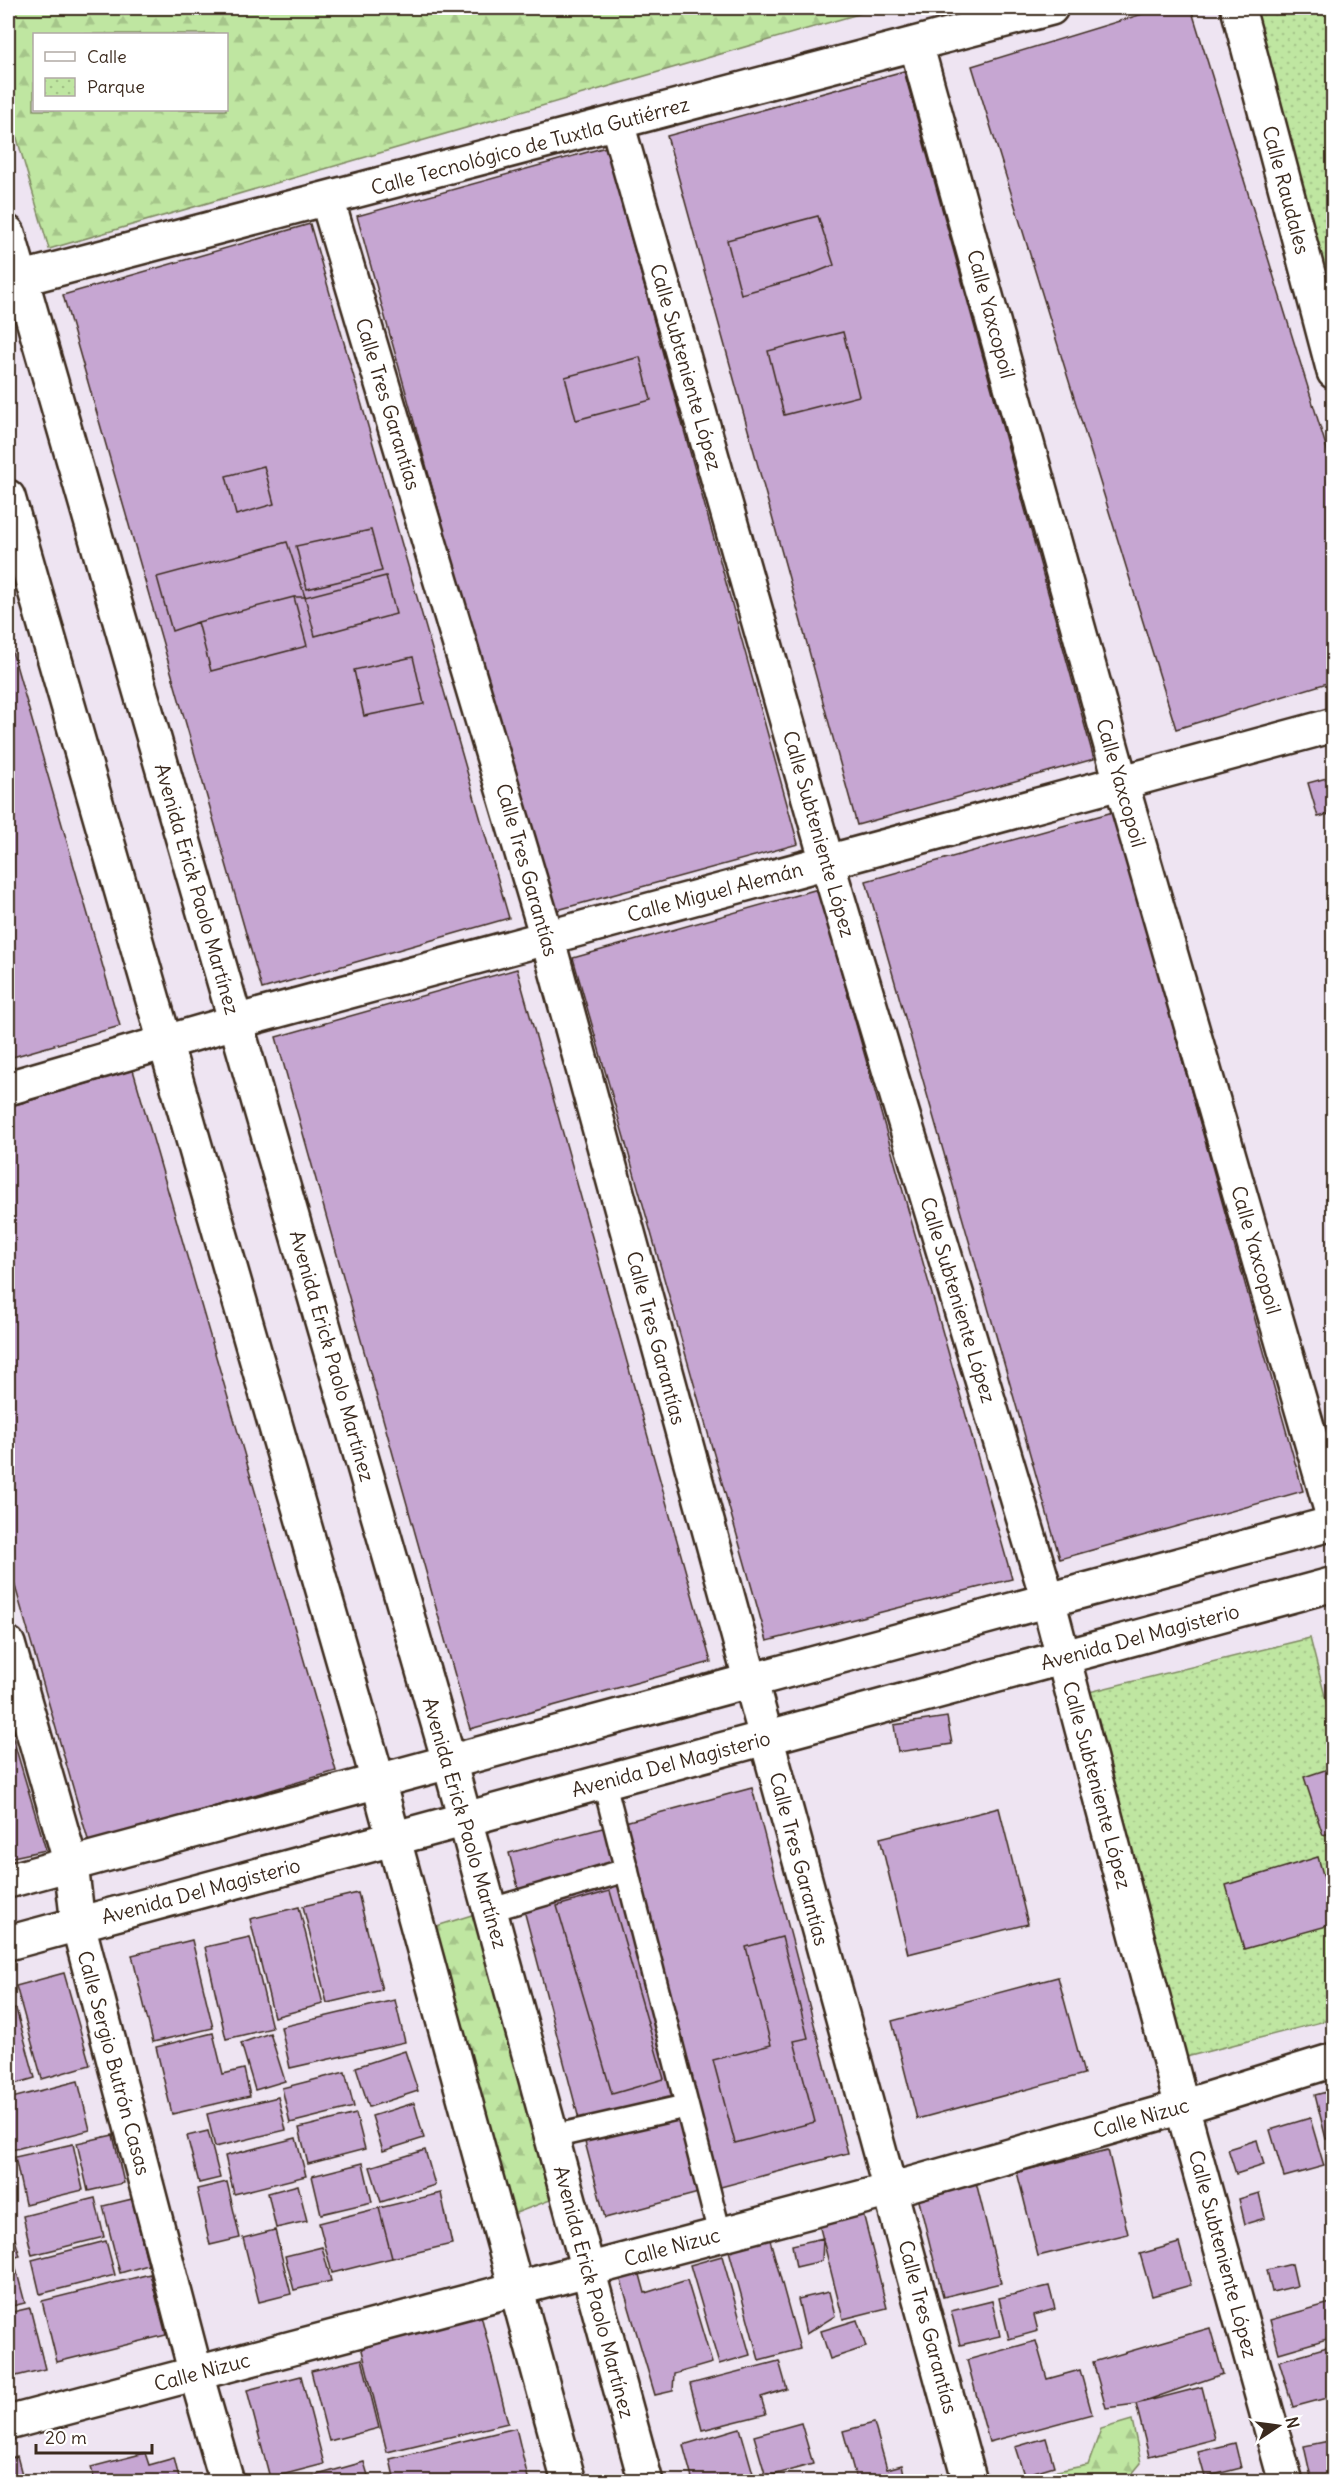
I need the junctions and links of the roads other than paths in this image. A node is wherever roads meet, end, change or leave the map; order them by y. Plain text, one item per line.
1 (1051, 8) edge
2 (1238, 8) edge
3 (916, 44) junction
4 (617, 123) junction
5 (327, 199) junction
6 (8, 233) edge
7 (14, 281) edge
8 (1334, 372) edge
9 (8, 497) edge
10 (1334, 725) edge
11 (1121, 782) junction
12 (826, 862) junction
13 (548, 936) junction
14 (236, 1022) junction
15 (165, 1043) junction
16 (8, 1088) edge
17 (1334, 1521) edge
18 (1334, 1584) edge
19 (1048, 1600) junction
20 (8, 1644) edge
21 (1063, 1657) junction
22 (749, 1680) junction
23 (766, 1738) junction
24 (449, 1761) junction
25 (378, 1781) junction
26 (604, 1782) junction
27 (465, 1820) junction
28 (394, 1839) junction
29 (71, 1864) junction
30 (627, 1870) junction
31 (8, 1881) edge
32 (490, 1910) junction
33 (78, 1924) junction
34 (8, 1943) edge
35 (1334, 2060) edge
36 (687, 2106) junction
37 (1182, 2107) junction
38 (551, 2137) junction
39 (890, 2190) junction
40 (720, 2235) junction
41 (588, 2269) junction
42 (517, 2290) junction
43 (196, 2374) junction
44 (8, 2423) edge
45 (227, 2481) edge
46 (569, 2481) edge
47 (646, 2481) edge
48 (970, 2481) edge
49 (1286, 2481) edge

1 - 3 street, Calle Tecnológico de Tuxtla Gutiérrez
2 - 8 street, Calle Raudales
3 - 4 street, Calle Tecnológico de Tuxtla Gutiérrez
3 - 11 street, Calle Yaxcopoil
4 - 5 street, Calle Tecnológico de Tuxtla Gutiérrez
4 - 12 street, Calle Subteniente López
5 - 7 street, Calle Tecnológico de Tuxtla Gutiérrez
5 - 13 street, Calle Tres Garantías
6 - 7 street, Avenida Erick Paolo Martínez
7 - 14 street, Avenida Erick Paolo Martínez
9 - 15 street
10 - 11 street, Calle Miguel Alemán
11 - 12 street, Calle Miguel Alemán
11 - 17 street, Calle Yaxcopoil
12 - 13 street, Calle Miguel Alemán
12 - 19 street, Calle Subteniente López
13 - 14 street, Calle Miguel Alemán
13 - 22 street, Calle Tres Garantías
14 - 15 street, Calle Miguel Alemán
14 - 24 street, Avenida Erick Paolo Martínez
15 - 16 street, Calle Miguel Alemán
15 - 25 street
17 - 19 street
18 - 21 street, Avenida Del Magisterio
19 - 21 street, Calle Subteniente López
19 - 22 street
20 - 29 street, Calle Sergio Butrón Casas
21 - 23 street, Avenida Del Magisterio
21 - 37 street, Calle Subteniente López
22 - 23 street, Calle Tres Garantías
22 - 24 street
23 - 26 street, Avenida Del Magisterio
23 - 39 street, Calle Tres Garantías
24 - 25 street
24 - 27 street, Avenida Erick Paolo Martínez
25 - 28 street
25 - 29 street
26 - 27 street, Avenida Del Magisterio
26 - 30 lane
27 - 28 street, Avenida Del Magisterio
27 - 32 street, Avenida Erick Paolo Martínez
28 - 33 street, Avenida Del Magisterio
28 - 42 street
29 - 31 street
29 - 33 street, Calle Sergio Butrón Casas
30 - 32 lane
30 - 36 lane
32 - 38 street, Avenida Erick Paolo Martínez
33 - 34 street, Avenida Del Magisterio
33 - 43 street, Calle Sergio Butrón Casas
35 - 37 street, Calle Nizuc
36 - 38 lane
36 - 40 lane
37 - 39 street, Calle Nizuc
37 - 49 street, Calle Subteniente López
38 - 41 street, Avenida Erick Paolo Martínez
39 - 40 street, Calle Nizuc
39 - 48 street, Calle Tres Garantías
40 - 41 street, Calle Nizuc
41 - 42 street, Calle Nizuc
41 - 47 street, Avenida Erick Paolo Martínez
42 - 43 street, Calle Nizuc
42 - 46 street
43 - 44 street, Calle Nizuc
43 - 45 street, Calle Sergio Butrón Casas

